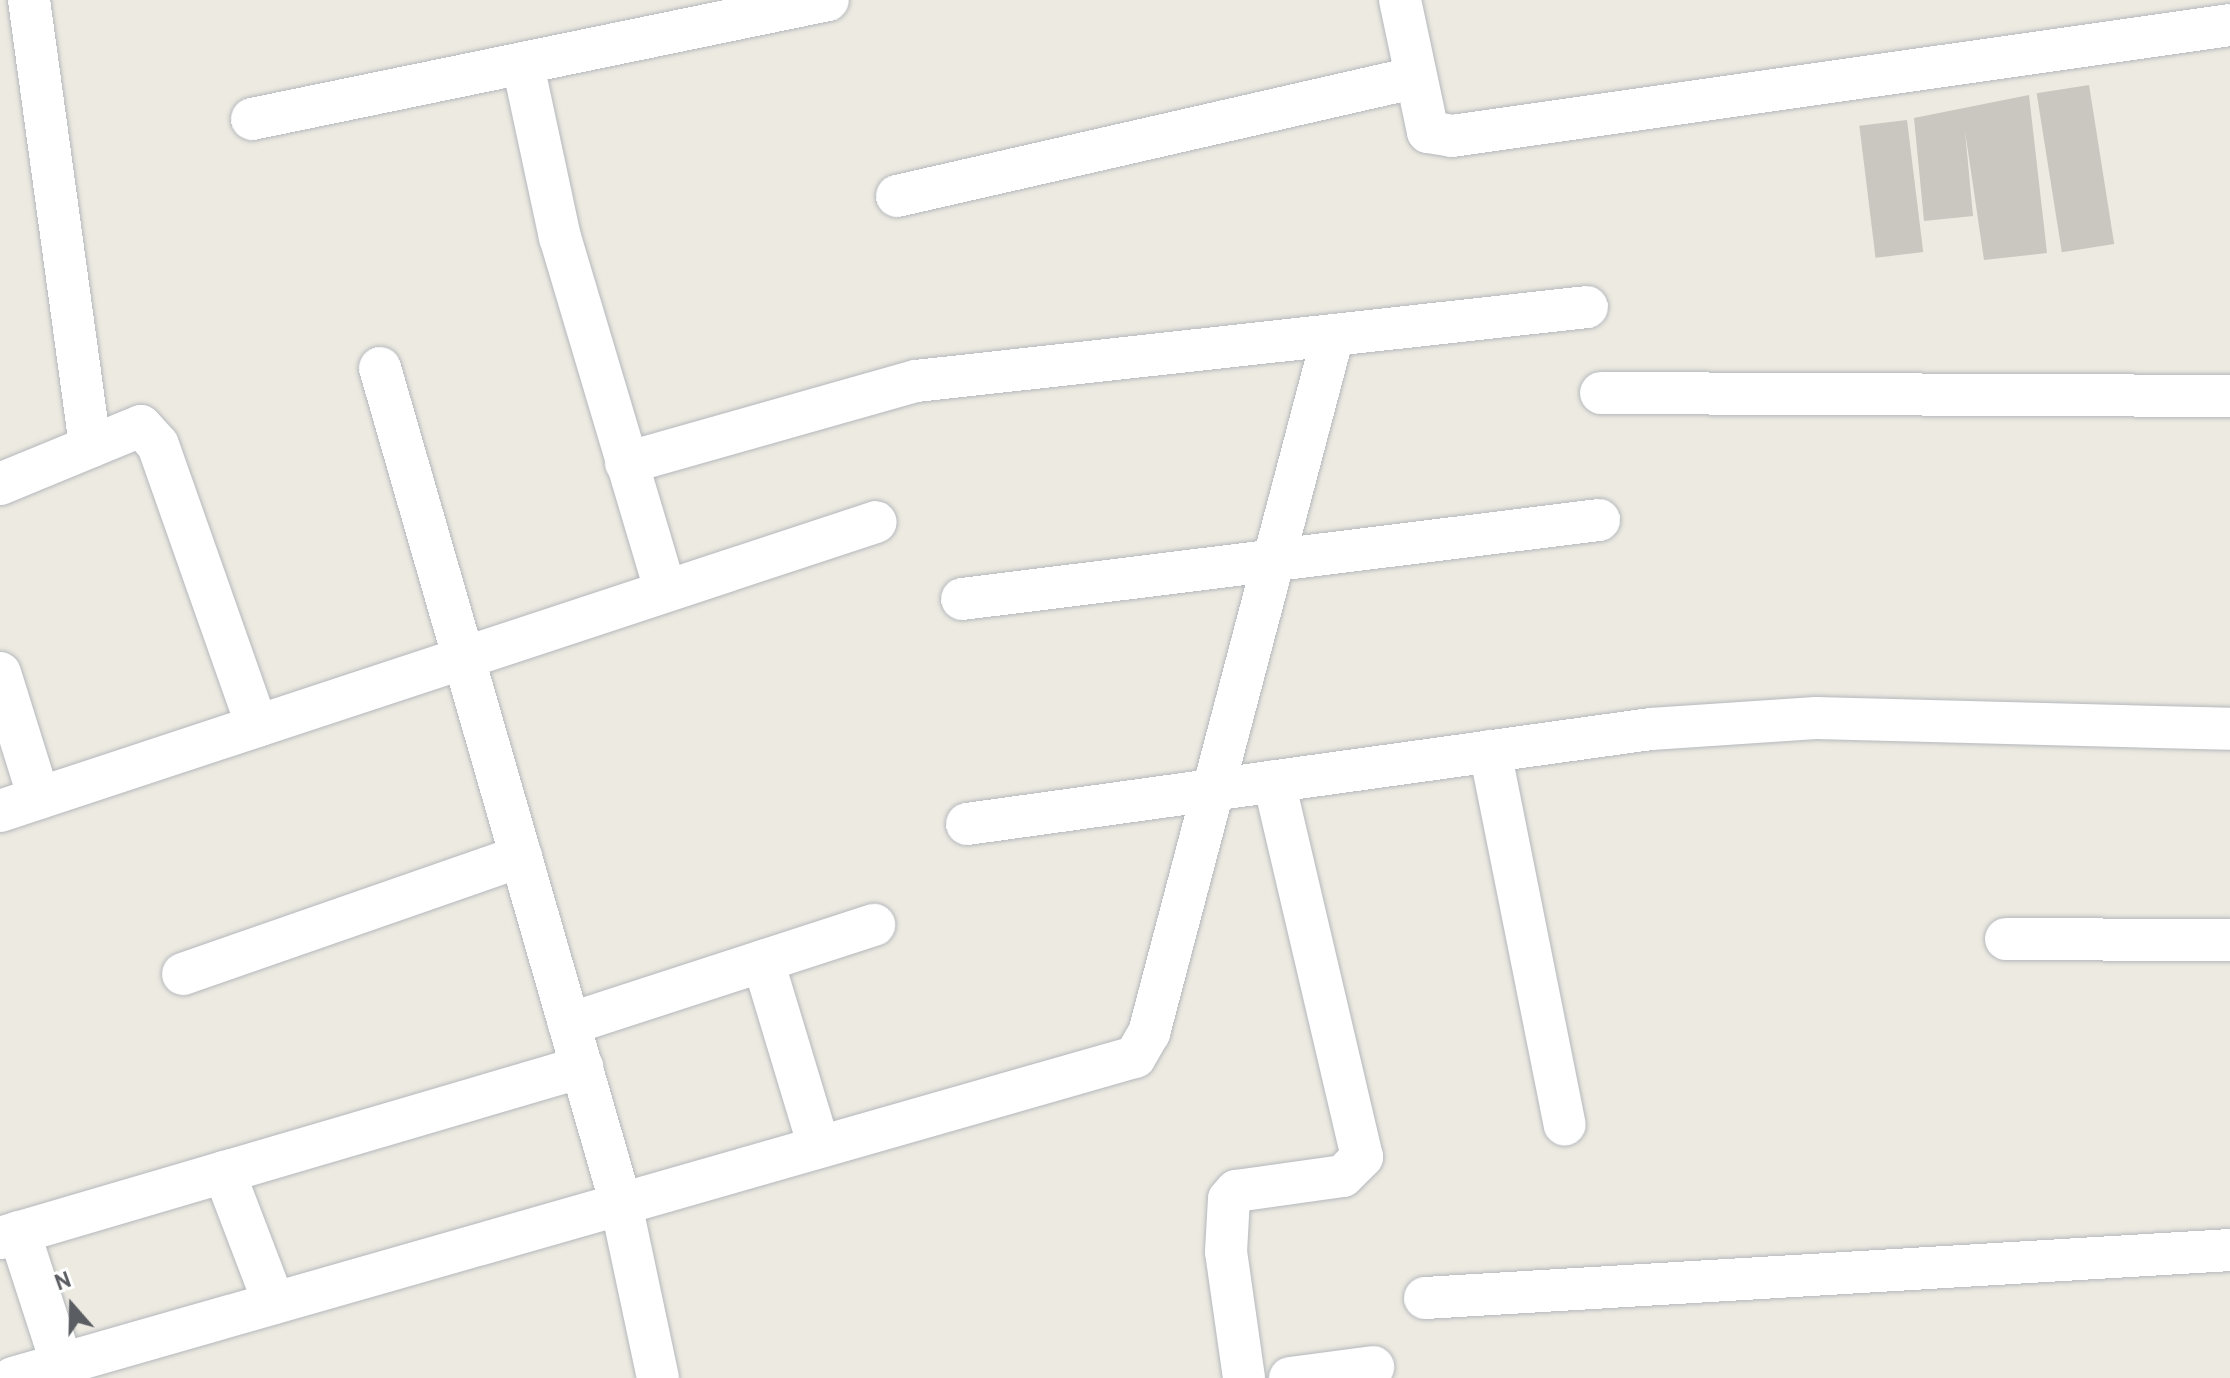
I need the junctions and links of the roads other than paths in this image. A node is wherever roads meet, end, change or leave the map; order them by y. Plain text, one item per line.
1 (29, 0) edge
2 (828, 0) edge
3 (1400, 0) edge
4 (2230, 25) edge
5 (523, 65) junction
6 (1413, 78) junction
7 (252, 119) dead end
8 (897, 196) dead end
9 (1587, 307) dead end
10 (1333, 335) junction
11 (380, 368) dead end
12 (1601, 393) dead end
13 (2230, 396) edge
14 (90, 447) junction
15 (626, 463) junction
16 (0, 484) edge
17 (1599, 520) dead end
18 (876, 522) dead end
19 (1274, 561) junction
20 (665, 590) junction
21 (962, 599) dead end
22 (462, 655) junction
23 (0, 673) edge
24 (257, 726) junction
25 (2230, 729) edge
26 (1490, 751) junction
27 (1274, 781) junction
28 (1213, 789) junction
29 (39, 798) junction
30 (0, 811) edge
31 (967, 824) dead end
32 (521, 856) junction
33 (874, 925) dead end
34 (2006, 939) dead end
35 (2230, 940) edge
36 (763, 961) junction
37 (183, 974) dead end
38 (569, 1024) junction
39 (582, 1067) junction
40 (1565, 1125) dead end
41 (819, 1147) junction
42 (224, 1172) junction
43 (621, 1204) junction
44 (6, 1232) edge
45 (2230, 1250) edge
46 (1425, 1298) dead end
47 (274, 1303) junction
48 (62, 1364) junction
49 (1373, 1367) dead end
50 (13, 1378) edge
51 (658, 1378) edge
52 (1244, 1378) edge
53 (1290, 1378) edge

1 - 14 street
2 - 5 street
3 - 6 street
4 - 6 street
5 - 7 street
5 - 15 street
6 - 8 street
9 - 10 street
10 - 15 street
10 - 19 street
11 - 22 street
12 - 13 street
14 - 16 street
14 - 24 street
15 - 20 street
17 - 19 street
18 - 20 street
19 - 21 street
19 - 28 street
20 - 22 street
22 - 24 street
22 - 32 street
23 - 29 street
24 - 29 street
25 - 26 street
26 - 27 street
26 - 40 street
27 - 28 street
27 - 52 street
28 - 31 street
28 - 41 street
29 - 30 street
32 - 37 street
32 - 38 street
33 - 36 street
34 - 35 street
36 - 38 street
36 - 41 street
38 - 39 street
39 - 42 street
39 - 43 street
41 - 43 street
42 - 44 street
42 - 47 street
43 - 47 street
43 - 51 street
44 - 48 street
45 - 46 street
47 - 48 street
48 - 50 street
49 - 53 street

